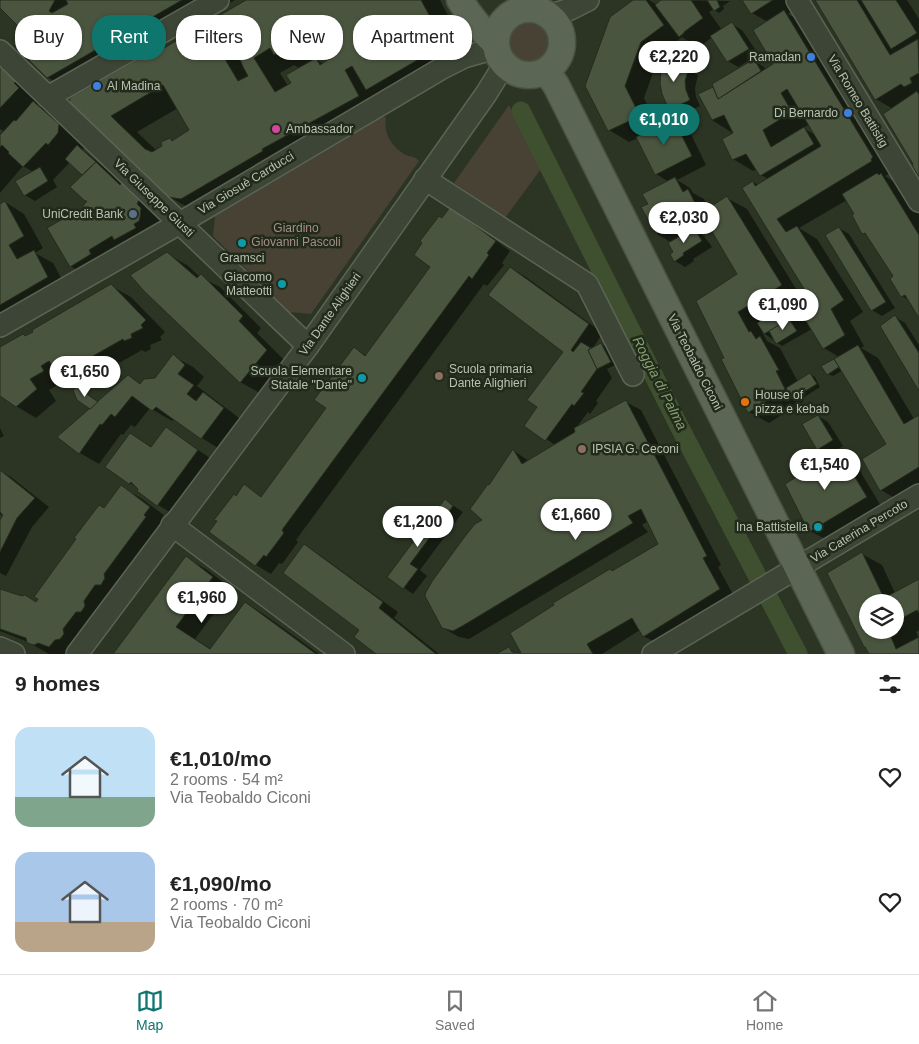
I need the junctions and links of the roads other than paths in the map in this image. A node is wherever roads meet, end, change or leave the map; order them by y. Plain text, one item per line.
1 (218, 0) edge
2 (460, 0) edge
3 (588, 0) edge
4 (797, 0) edge
5 (534, 8) edge
6 (0, 51) edge
7 (498, 52) junction
8 (546, 71) junction
9 (48, 97) junction
10 (425, 179) junction
11 (919, 201) edge
12 (180, 223) junction
13 (0, 326) edge
14 (308, 346) junction
15 (633, 375) dead end
16 (919, 495) edge
17 (172, 525) junction
18 (798, 567) junction
19 (0, 648) edge
20 (14, 654) edge
21 (77, 654) edge
22 (344, 654) edge
23 (653, 654) edge
24 (841, 654) edge

1 - 9 street
2 - 7 main road
3 - 5 street
4 - 11 street, Via Romeo Battistig
5 - 7 main road
5 - 8 main road
6 - 9 street, Via Giuseppe Giusti
7 - 8 main road
7 - 10 street, Via Dante Alighieri
7 - 12 street, Via Giosuè Carducci
8 - 18 main road, Via Teobaldo Ciconi
9 - 12 street, Via Giuseppe Giusti
10 - 14 street, Via Dante Alighieri
10 - 15 street
12 - 13 street, Via Giosuè Carducci
12 - 14 street, Via Giuseppe Giusti
14 - 17 street, Via Dante Alighieri
16 - 18 street, Via Caterina Percoto
17 - 21 street, Via Dante Alighieri
17 - 22 street
18 - 23 street, Via Caterina Percoto
18 - 24 main road, Via Teobaldo Ciconi
19 - 20 street

